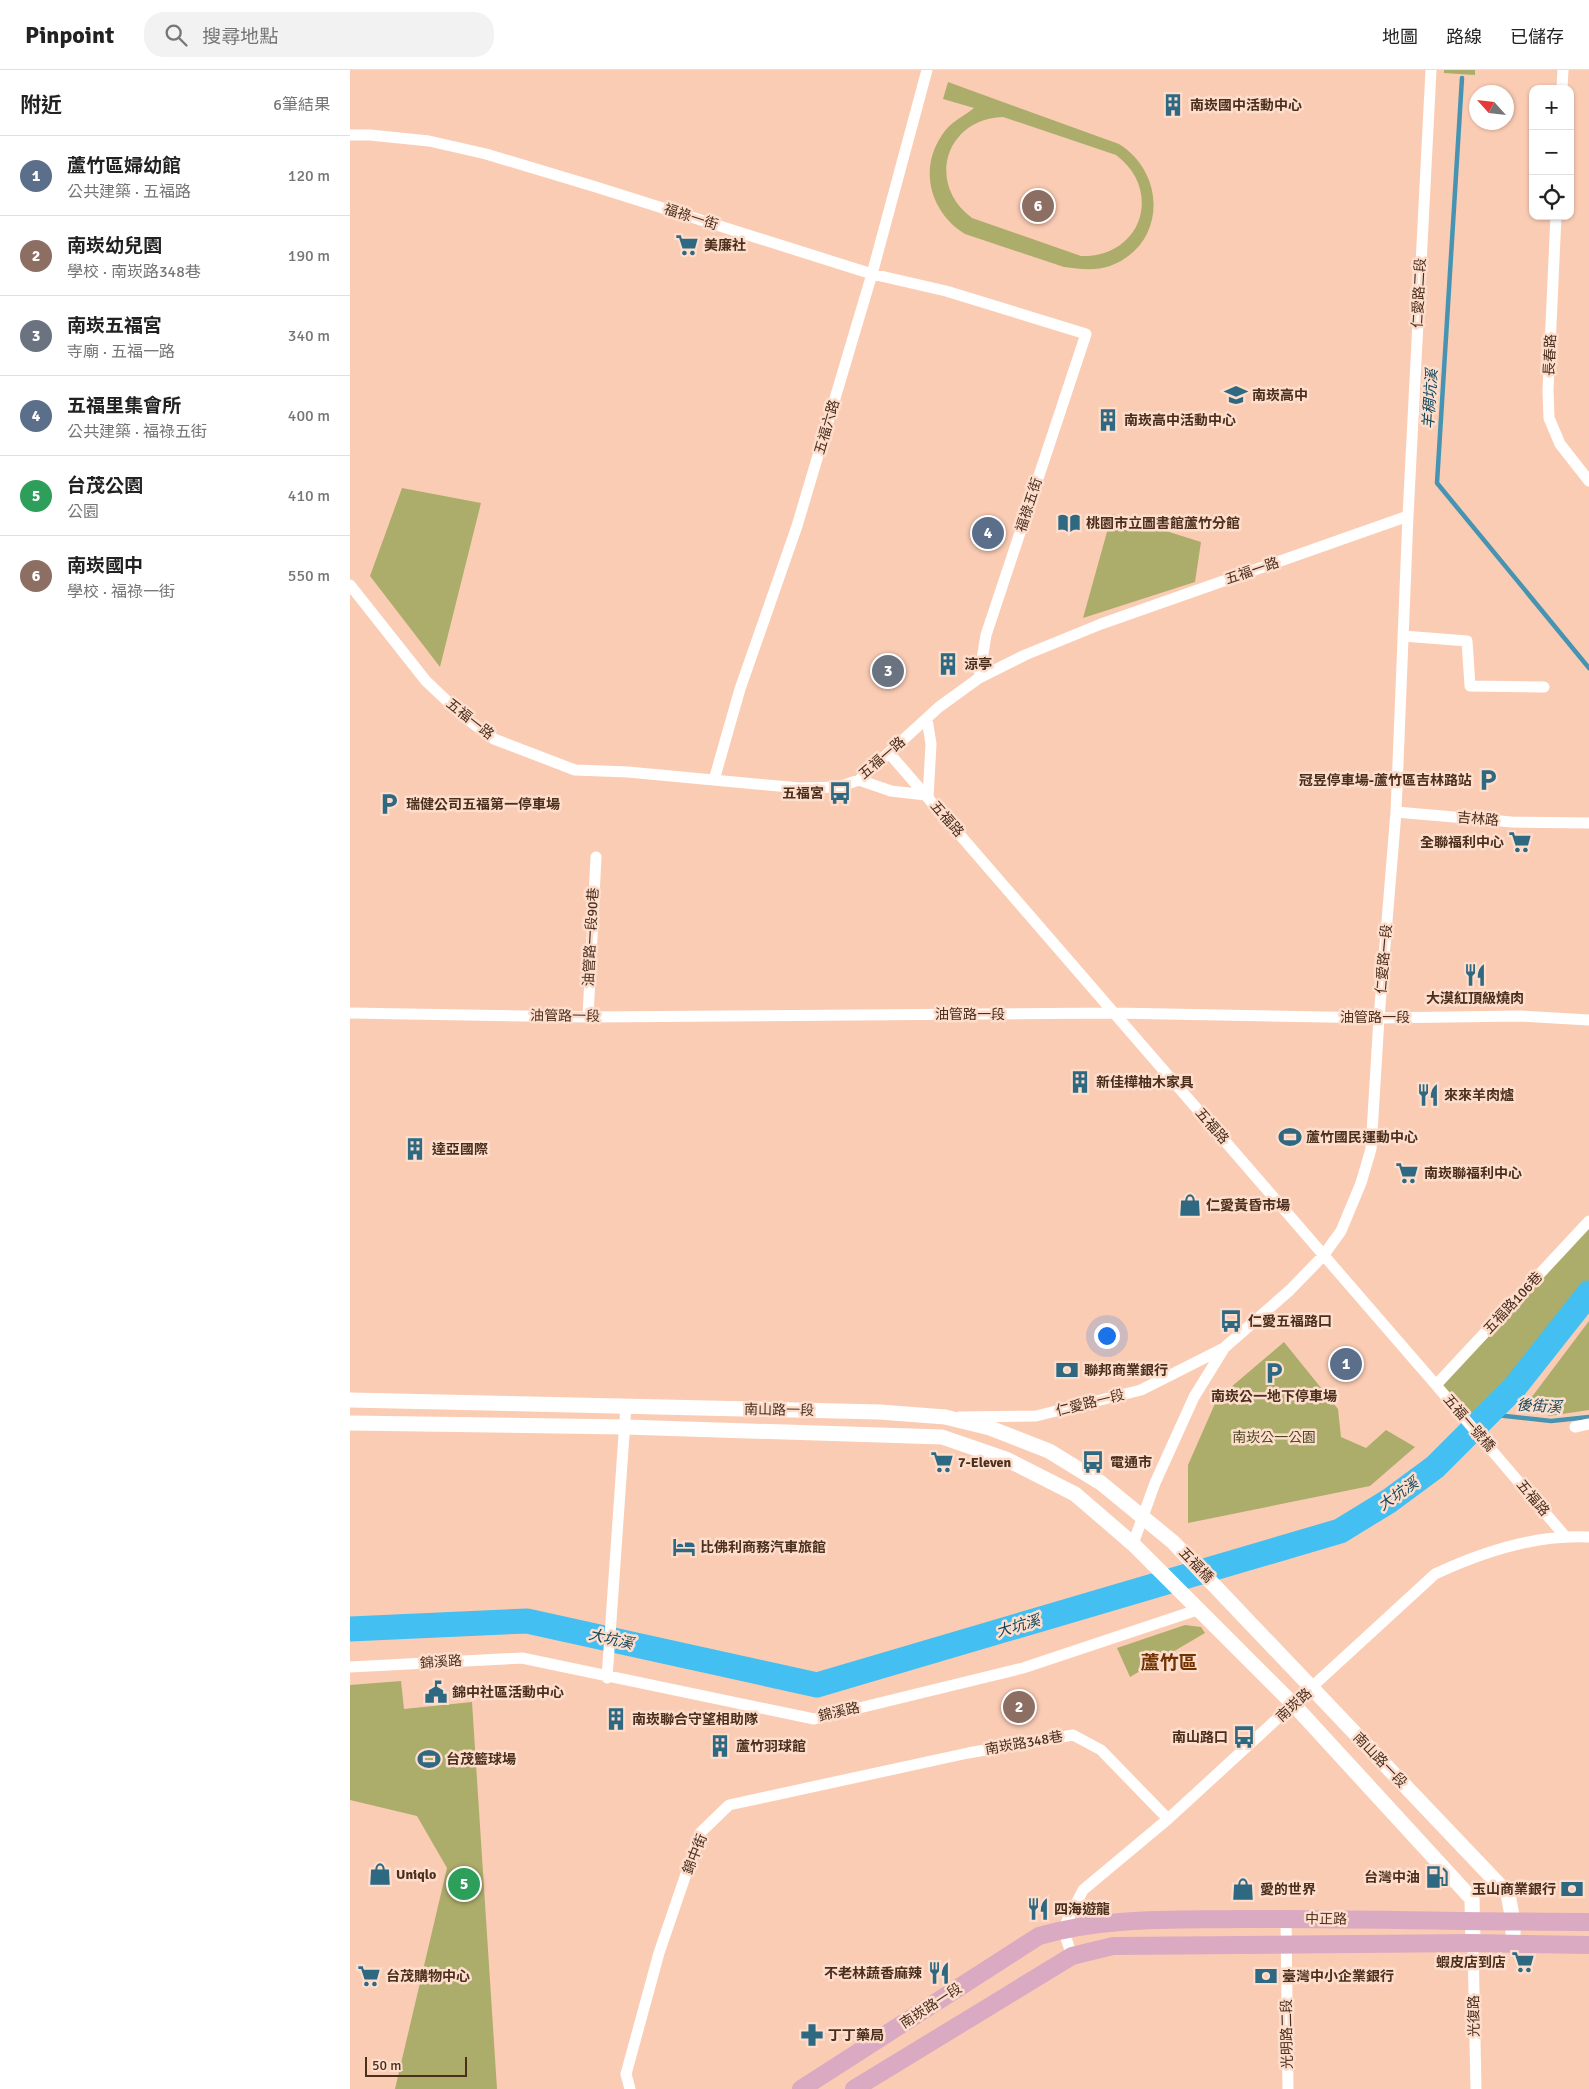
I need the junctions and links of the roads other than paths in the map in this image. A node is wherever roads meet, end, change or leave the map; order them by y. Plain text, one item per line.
1 (927, 70) edge
2 (1431, 70) edge
3 (1563, 70) edge
4 (1562, 85) edge
5 (350, 135) edge
6 (1556, 220) edge
7 (872, 274) junction
8 (1086, 334) joint
9 (1589, 481) edge
10 (1408, 516) junction
11 (350, 585) edge
12 (1403, 636) junction
13 (979, 678) junction
14 (1544, 687) dead end
15 (927, 719) junction
16 (889, 753) junction
17 (714, 780) junction
18 (859, 780) junction
19 (927, 796) junction
20 (1396, 812) junction
21 (1589, 823) edge
22 (596, 857) dead end
23 (350, 1013) edge
24 (1114, 1013) junction
25 (588, 1017) junction
26 (1379, 1018) junction
27 (1589, 1020) edge
28 (1589, 1220) edge
29 (1323, 1256) junction
30 (1224, 1348) junction
31 (1436, 1385) junction
32 (350, 1400) edge
33 (626, 1406) junction
34 (945, 1417) junction
35 (350, 1423) edge
36 (1589, 1424) edge
37 (1575, 1426) dead end
38 (625, 1427) junction
39 (1502, 1462) joint
40 (1144, 1518) junction
41 (1564, 1535) junction
42 (1589, 1536) edge
43 (1173, 1542) joint
44 (1133, 1544) junction
45 (1153, 1563) joint
46 (1219, 1589) joint
47 (1188, 1597) joint
48 (1200, 1609) junction
49 (350, 1667) edge
50 (607, 1678) junction
51 (1311, 1689) junction
52 (1294, 1705) junction
53 (968, 1753) joint
54 (1168, 1819) junction
55 (1286, 1919) junction
56 (1473, 1921) junction
57 (1513, 1922) junction
58 (1589, 1922) edge
59 (1063, 1929) junction
60 (1473, 1943) junction
61 (1513, 1943) junction
62 (1285, 1944) junction
63 (1589, 1945) edge
64 (1072, 1956) junction
65 (630, 2089) edge
66 (801, 2089) edge
67 (854, 2089) edge
68 (1288, 2089) edge
69 (1476, 2089) edge

1 - 7 street, 五福六路
2 - 10 street, 仁愛路二段
3 - 4 street
5 - 7 street, 福祿一街
6 - 9 street, 長春路
7 - 8 street, 福祿一街
7 - 17 street, 五福六路
8 - 13 street, 福祿五街
10 - 12 street, 仁愛路一段
10 - 13 street, 五福一路
11 - 17 street, 五福一路
12 - 14 street
12 - 20 street, 仁愛路一段
13 - 15 street, 五福一路
15 - 16 street, 五福一路
15 - 19 street, 五福路
16 - 18 street, 五福一路
16 - 19 street, 五福路
17 - 18 street, 五福一路
18 - 19 street, 五福路
19 - 24 street, 五福路
20 - 21 street, 吉林路
20 - 26 street, 仁愛路一段
22 - 25 street, 油管路一段90巷
23 - 25 street, 油管路一段
24 - 25 street, 油管路一段
24 - 26 street, 油管路一段
24 - 29 street, 五福路
26 - 27 street, 油管路一段
26 - 29 street, 仁愛路一段
28 - 31 street, 五福路106巷
29 - 30 street, 仁愛路一段
29 - 31 street, 五福路
30 - 34 street, 仁愛路一段
30 - 40 street, 仁愛路一段
31 - 39 street, 五福一號橋
32 - 33 street, 南山路一段
33 - 34 street, 南山路一段
33 - 38 street
34 - 40 street, 南山路一段
35 - 38 street, 南山路一段
36 - 37 street
38 - 44 street, 南山路一段
38 - 50 street
39 - 41 street, 五福路
40 - 43 street, 南山路一段
40 - 44 street, 仁愛路一段
41 - 42 street, 南崁路
41 - 51 street, 南崁路
43 - 46 street, 五福橋
44 - 45 street, 南山路一段
45 - 47 street, 五福橋
46 - 51 street, 南山路一段
47 - 48 street, 南山路一段
48 - 50 street, 錦溪路
48 - 52 street, 南山路一段
49 - 50 street, 錦溪路
51 - 52 street, 南崁路
51 - 57 street, 南山路一段
52 - 54 street, 南崁路
52 - 56 street, 南山路一段
53 - 54 street, 南崁路348巷
53 - 65 street, 錦中街
54 - 59 street, 南崁路
55 - 56 main road, 中正路
55 - 59 main road, 中正路
55 - 62 street, 光明路二段
56 - 57 main road, 中正路
56 - 60 street, 南山路一段
57 - 58 main road, 中正路
57 - 61 street, 南山路一段
59 - 64 street
59 - 66 main road, 南崁路一段
60 - 61 main road, 中正路
60 - 62 main road, 中正路
60 - 69 street, 光復路
61 - 63 main road, 中正路
62 - 64 main road, 中正路
62 - 68 street, 光明路二段
64 - 67 main road

